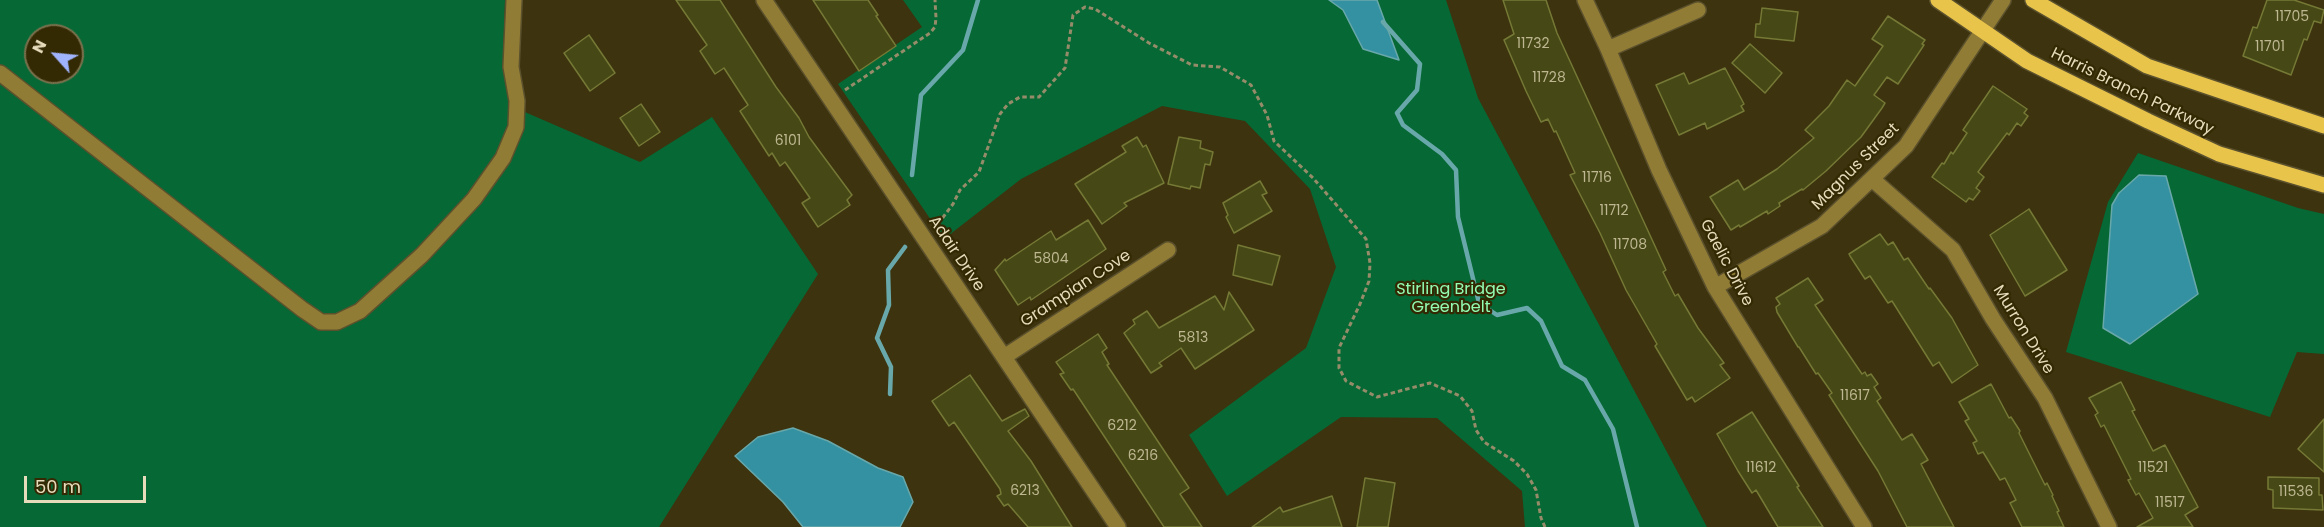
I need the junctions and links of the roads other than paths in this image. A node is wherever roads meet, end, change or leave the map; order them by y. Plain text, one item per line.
1 (514, 0) edge
2 (764, 0) edge
3 (1585, 0) edge
4 (1938, 0) edge
5 (2003, 0) edge
6 (2033, 0) edge
7 (1698, 10) dead end
8 (1981, 30) junction
9 (1608, 49) junction
10 (0, 73) edge
11 (2324, 126) edge
12 (1872, 178) junction
13 (2324, 185) edge
14 (1168, 250) dead end
15 (1715, 287) junction
16 (1004, 357) junction
17 (1118, 527) edge
18 (1864, 527) edge
19 (2109, 527) edge

1 - 10 street
2 - 16 street, Adair Drive
3 - 9 street, Gaelic Drive
4 - 8 main road, Harris Branch Parkway
5 - 8 street, Magnus Street
6 - 11 main road, Harris Branch Parkway
7 - 9 street
8 - 12 street, Magnus Street
8 - 13 main road, Harris Branch Parkway
9 - 15 street, Gaelic Drive
12 - 15 street, Magnus Street
12 - 19 street, Murron Drive
14 - 16 street, Grampian Cove
15 - 18 street, Gaelic Drive
16 - 17 street, Adair Drive

